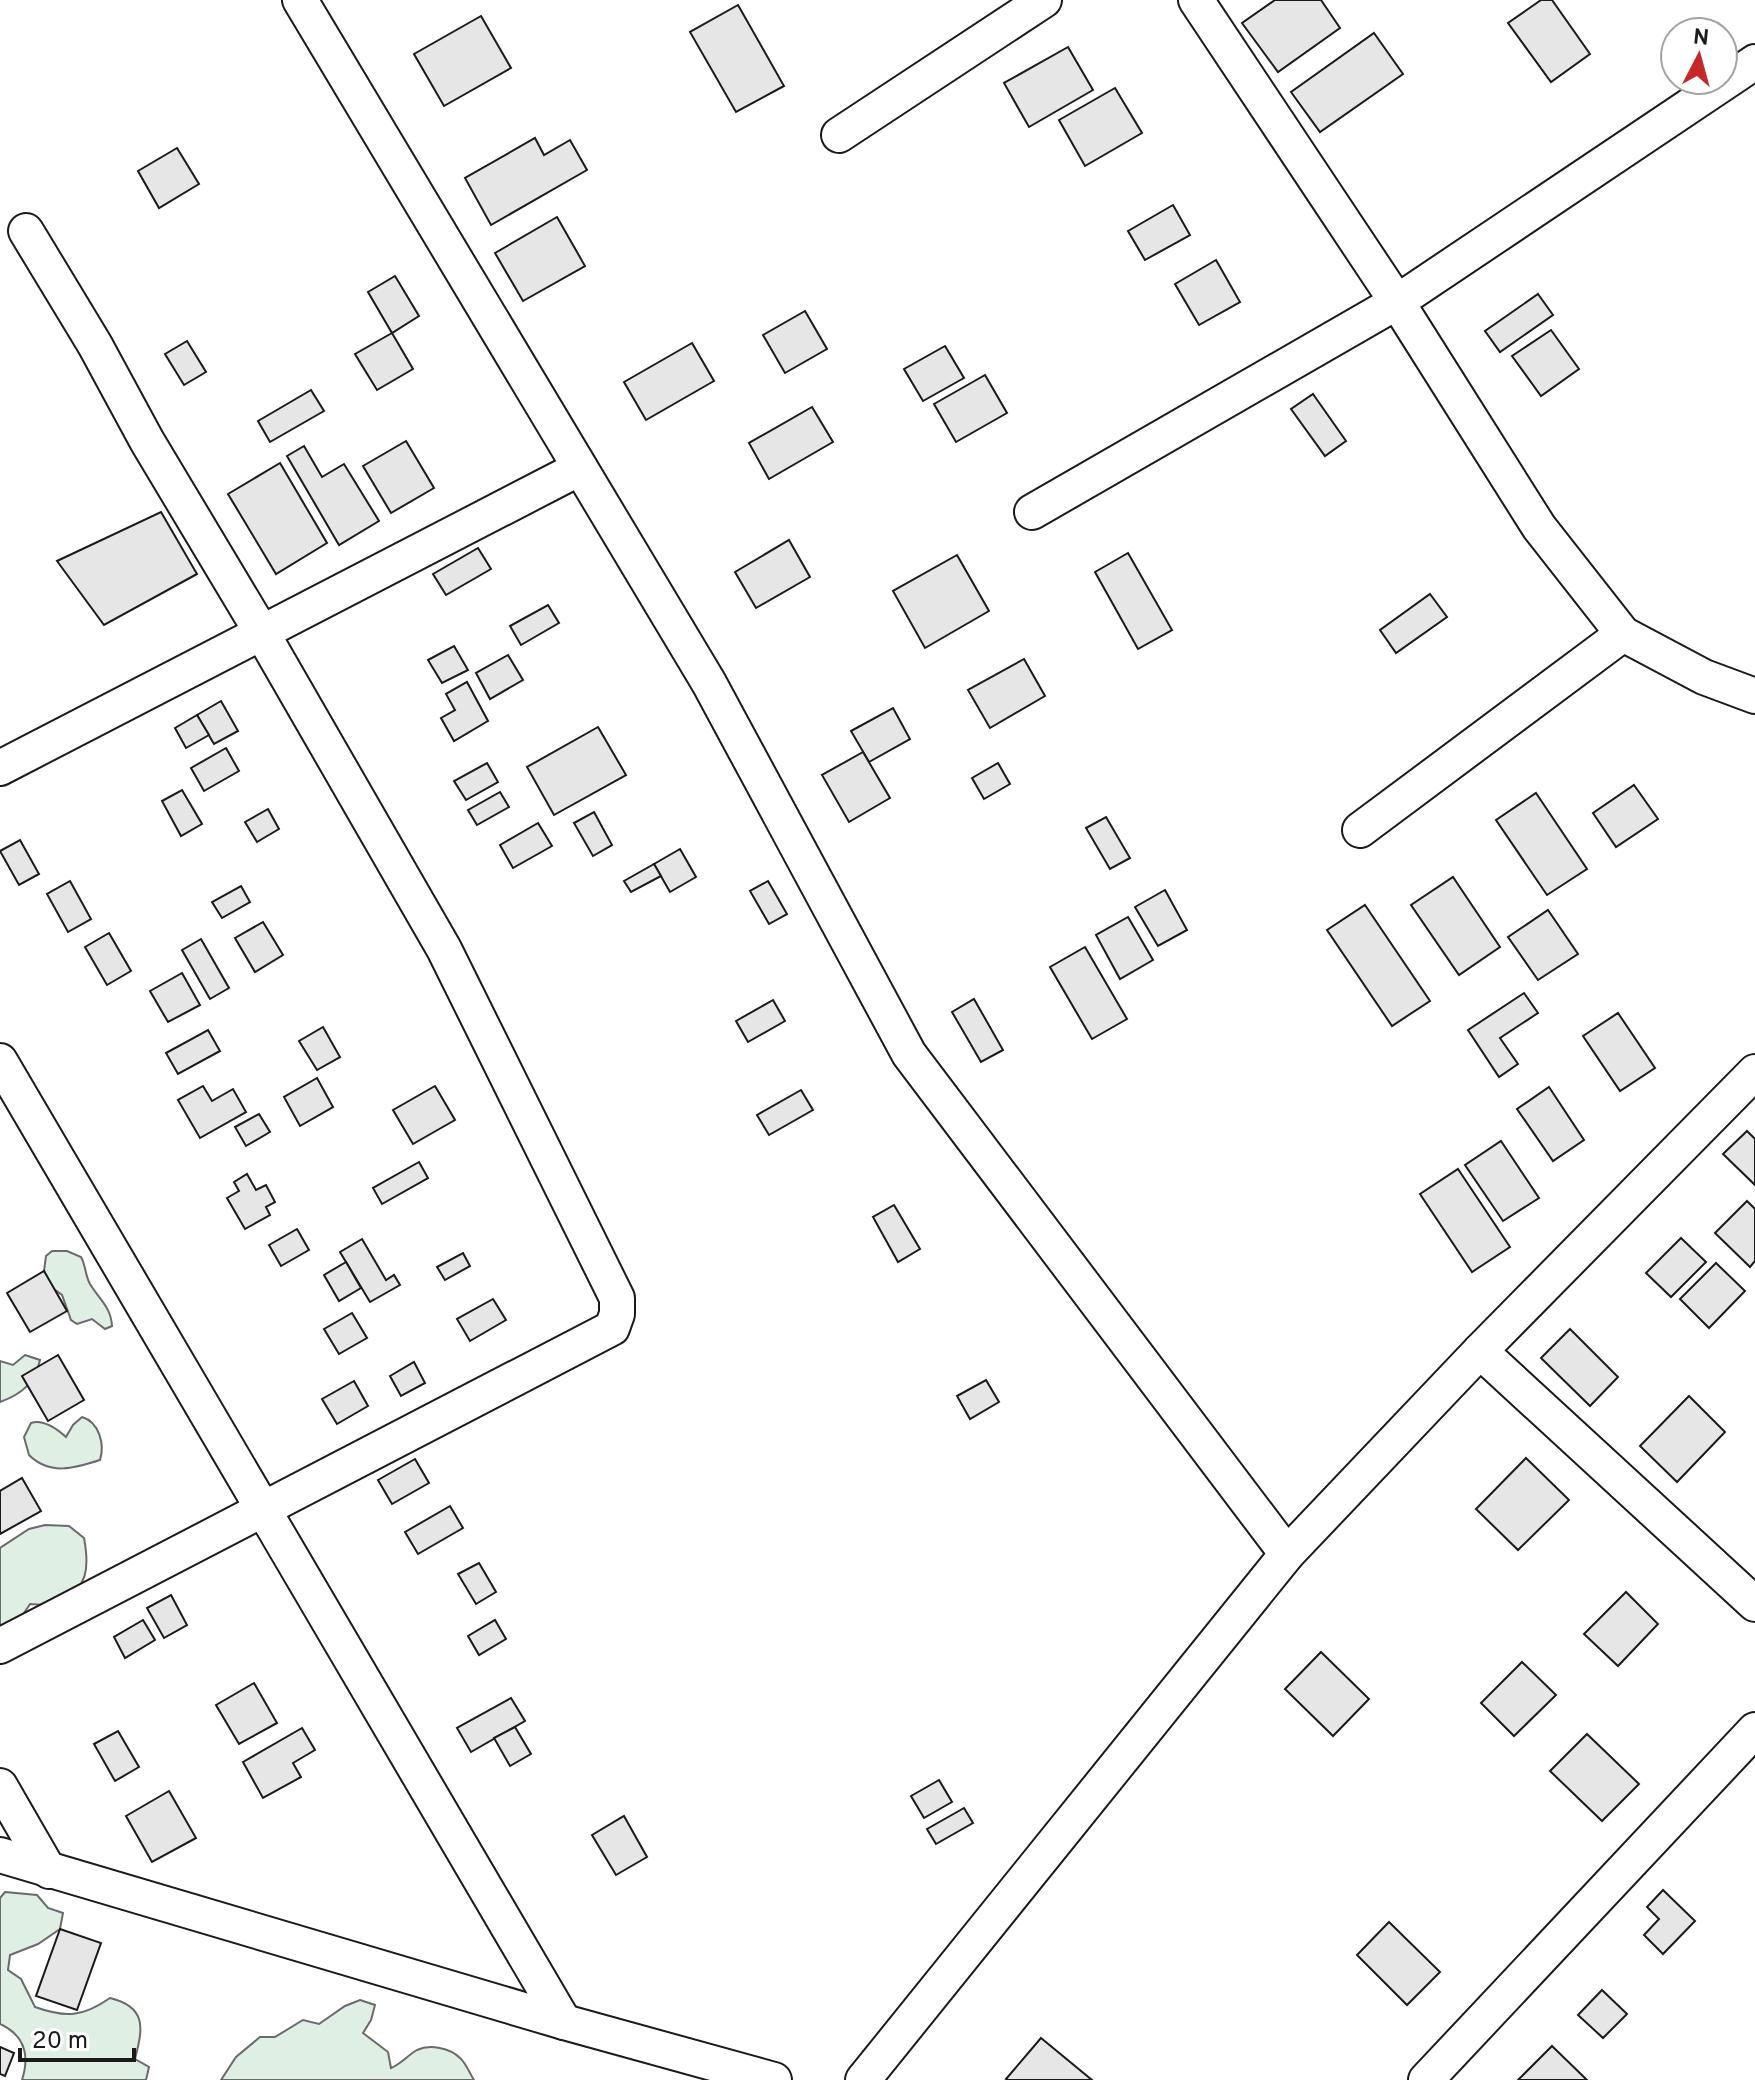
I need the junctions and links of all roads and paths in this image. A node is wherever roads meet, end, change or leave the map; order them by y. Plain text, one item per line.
1 (300, 0) edge
2 (1044, 0) edge
3 (1196, 0) edge
4 (1755, 62) edge
5 (839, 135) dead end
6 (26, 231) dead end
7 (1397, 302) junction
8 (580, 468) junction
9 (1032, 512) dead end
10 (262, 633) junction
11 (1623, 634) junction
12 (1755, 696) edge
13 (0, 768) edge
14 (1360, 830) dead end
15 (0, 1061) edge
16 (1755, 1072) edge
17 (1480, 1351) junction
18 (263, 1509) junction
19 (1287, 1554) junction
20 (1755, 1604) edge
21 (0, 1646) edge
22 (1755, 1730) edge
23 (0, 1786) edge
24 (0, 1855) edge
25 (49, 1871) junction
26 (564, 2022) junction
27 (774, 2080) edge
28 (863, 2080) edge
29 (1426, 2080) edge

1 - 8 street
2 - 5 street
3 - 7 street
4 - 7 street
6 - 10 street
7 - 9 street
7 - 11 street
8 - 10 street
8 - 19 street
10 - 13 street
10 - 18 street
11 - 12 street
11 - 14 street
15 - 18 street
16 - 17 street
17 - 19 street
17 - 20 street
18 - 21 street
18 - 26 street
19 - 28 street
22 - 29 street
23 - 25 street
24 - 25 street
25 - 26 street
26 - 27 street

